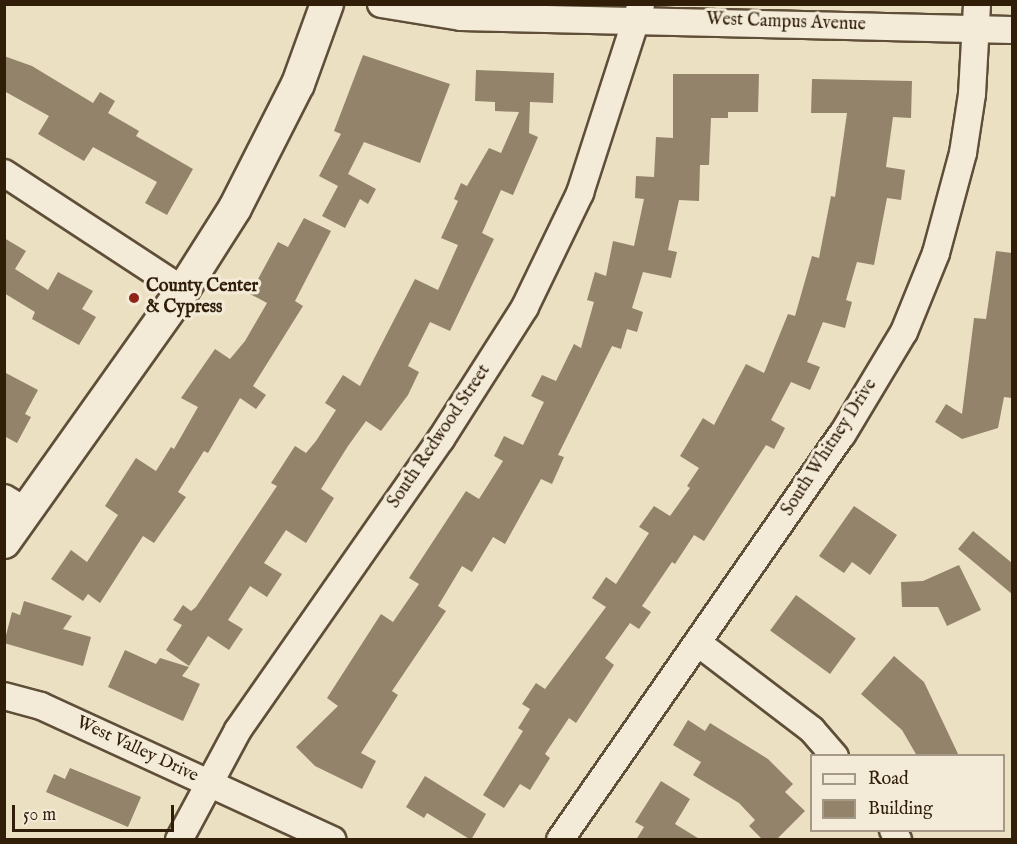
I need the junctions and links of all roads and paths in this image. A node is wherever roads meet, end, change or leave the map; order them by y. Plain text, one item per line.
1 (327, 4) edge
2 (381, 4) edge
3 (640, 12) edge
4 (976, 17) edge
5 (1012, 30) edge
6 (4, 173) edge
7 (183, 290) junction
8 (15, 505) edge
9 (4, 542) edge
10 (699, 643) junction
11 (4, 696) edge
12 (833, 754) edge
13 (209, 783) junction
14 (179, 840) edge
15 (333, 840) edge
16 (560, 840) edge

1 - 7 street
2 - 3 street, West Campus Avenue
3 - 4 street, West Campus Avenue
3 - 13 street, South Redwood Street
4 - 5 street, West Campus Avenue
4 - 10 street, South Whitney Drive
6 - 7 street
7 - 8 street
8 - 9 street
10 - 12 street
10 - 16 street, South Whitney Drive
11 - 13 street, West Valley Drive
13 - 14 street, South Redwood Street
13 - 15 street, West Valley Drive

